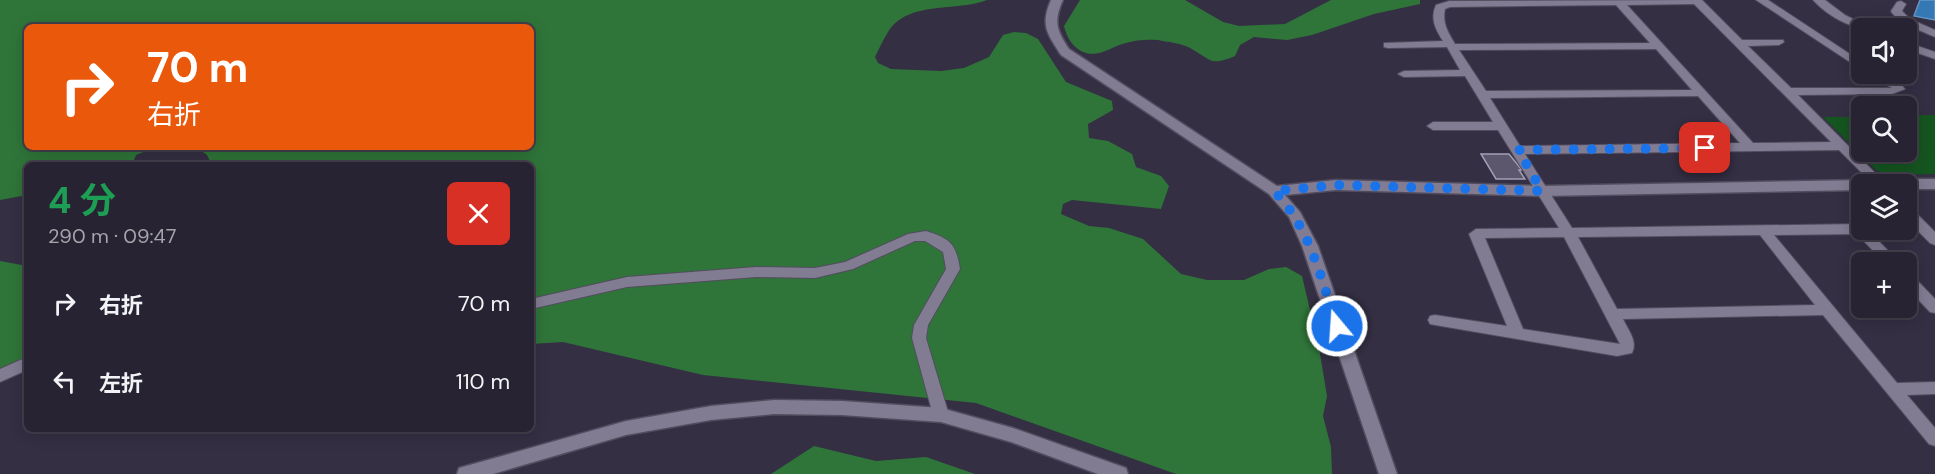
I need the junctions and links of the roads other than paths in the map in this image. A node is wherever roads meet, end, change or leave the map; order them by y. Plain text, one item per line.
1 (1057, 0) edge
2 (1696, 0) edge
3 (1761, 0) edge
4 (1818, 0) edge
5 (1474, 2) edge
6 (1619, 2) junction
7 (1900, 4) dead end
8 (1851, 21) edge
9 (1935, 34) edge
10 (1779, 42) dead end
11 (1739, 44) junction
12 (1388, 45) dead end
13 (1451, 46) junction
14 (1658, 46) junction
15 (1917, 49) edge
16 (1935, 56) edge
17 (1851, 60) edge
18 (1468, 72) junction
19 (1404, 75) dead end
20 (1895, 84) edge
21 (1787, 92) junction
22 (1701, 93) junction
23 (1483, 95) junction
24 (1433, 126) dead end
25 (1503, 126) junction
26 (1840, 146) junction
27 (1751, 148) junction
28 (1518, 150) junction
29 (1869, 174) edge
30 (1917, 184) edge
31 (1935, 184) edge
32 (1851, 185) edge
33 (1274, 191) junction
34 (1542, 191) junction
35 (1917, 222) edge
36 (1764, 231) junction
37 (1569, 234) junction
38 (1935, 240) edge
39 (1882, 252) edge
40 (1917, 289) edge
41 (534, 303) edge
42 (1935, 308) edge
43 (1827, 310) junction
44 (1613, 314) junction
45 (1435, 320) dead end
46 (1517, 333) junction
47 (24, 364) edge
48 (0, 376) edge
49 (1935, 388) edge
50 (1893, 389) junction
51 (941, 415) junction
52 (1935, 440) edge
53 (466, 474) edge
54 (1119, 474) edge
55 (1388, 474) edge

1 - 33 street
2 - 6 street
2 - 11 street
3 - 17 street
4 - 8 street
5 - 6 street
5 - 13 street
6 - 14 street
7 - 9 street
10 - 11 street
11 - 21 street
12 - 13 street
13 - 14 street
13 - 18 street
14 - 22 street
15 - 16 street
18 - 19 street
18 - 23 street
20 - 21 street
21 - 26 street
22 - 23 street
22 - 27 street
23 - 25 street
24 - 25 street
25 - 28 street
26 - 27 street
26 - 29 street
27 - 28 street
28 - 34 street
30 - 31 street
32 - 34 street
33 - 34 street
33 - 55 street
34 - 37 street
35 - 38 street
36 - 37 street
36 - 39 street
36 - 43 street
37 - 44 street
37 - 46 street
40 - 42 street
41 - 51 street
43 - 44 street
43 - 50 street
44 - 46 street
45 - 46 street
47 - 48 street
49 - 50 street
50 - 52 street
51 - 53 street
51 - 54 street

